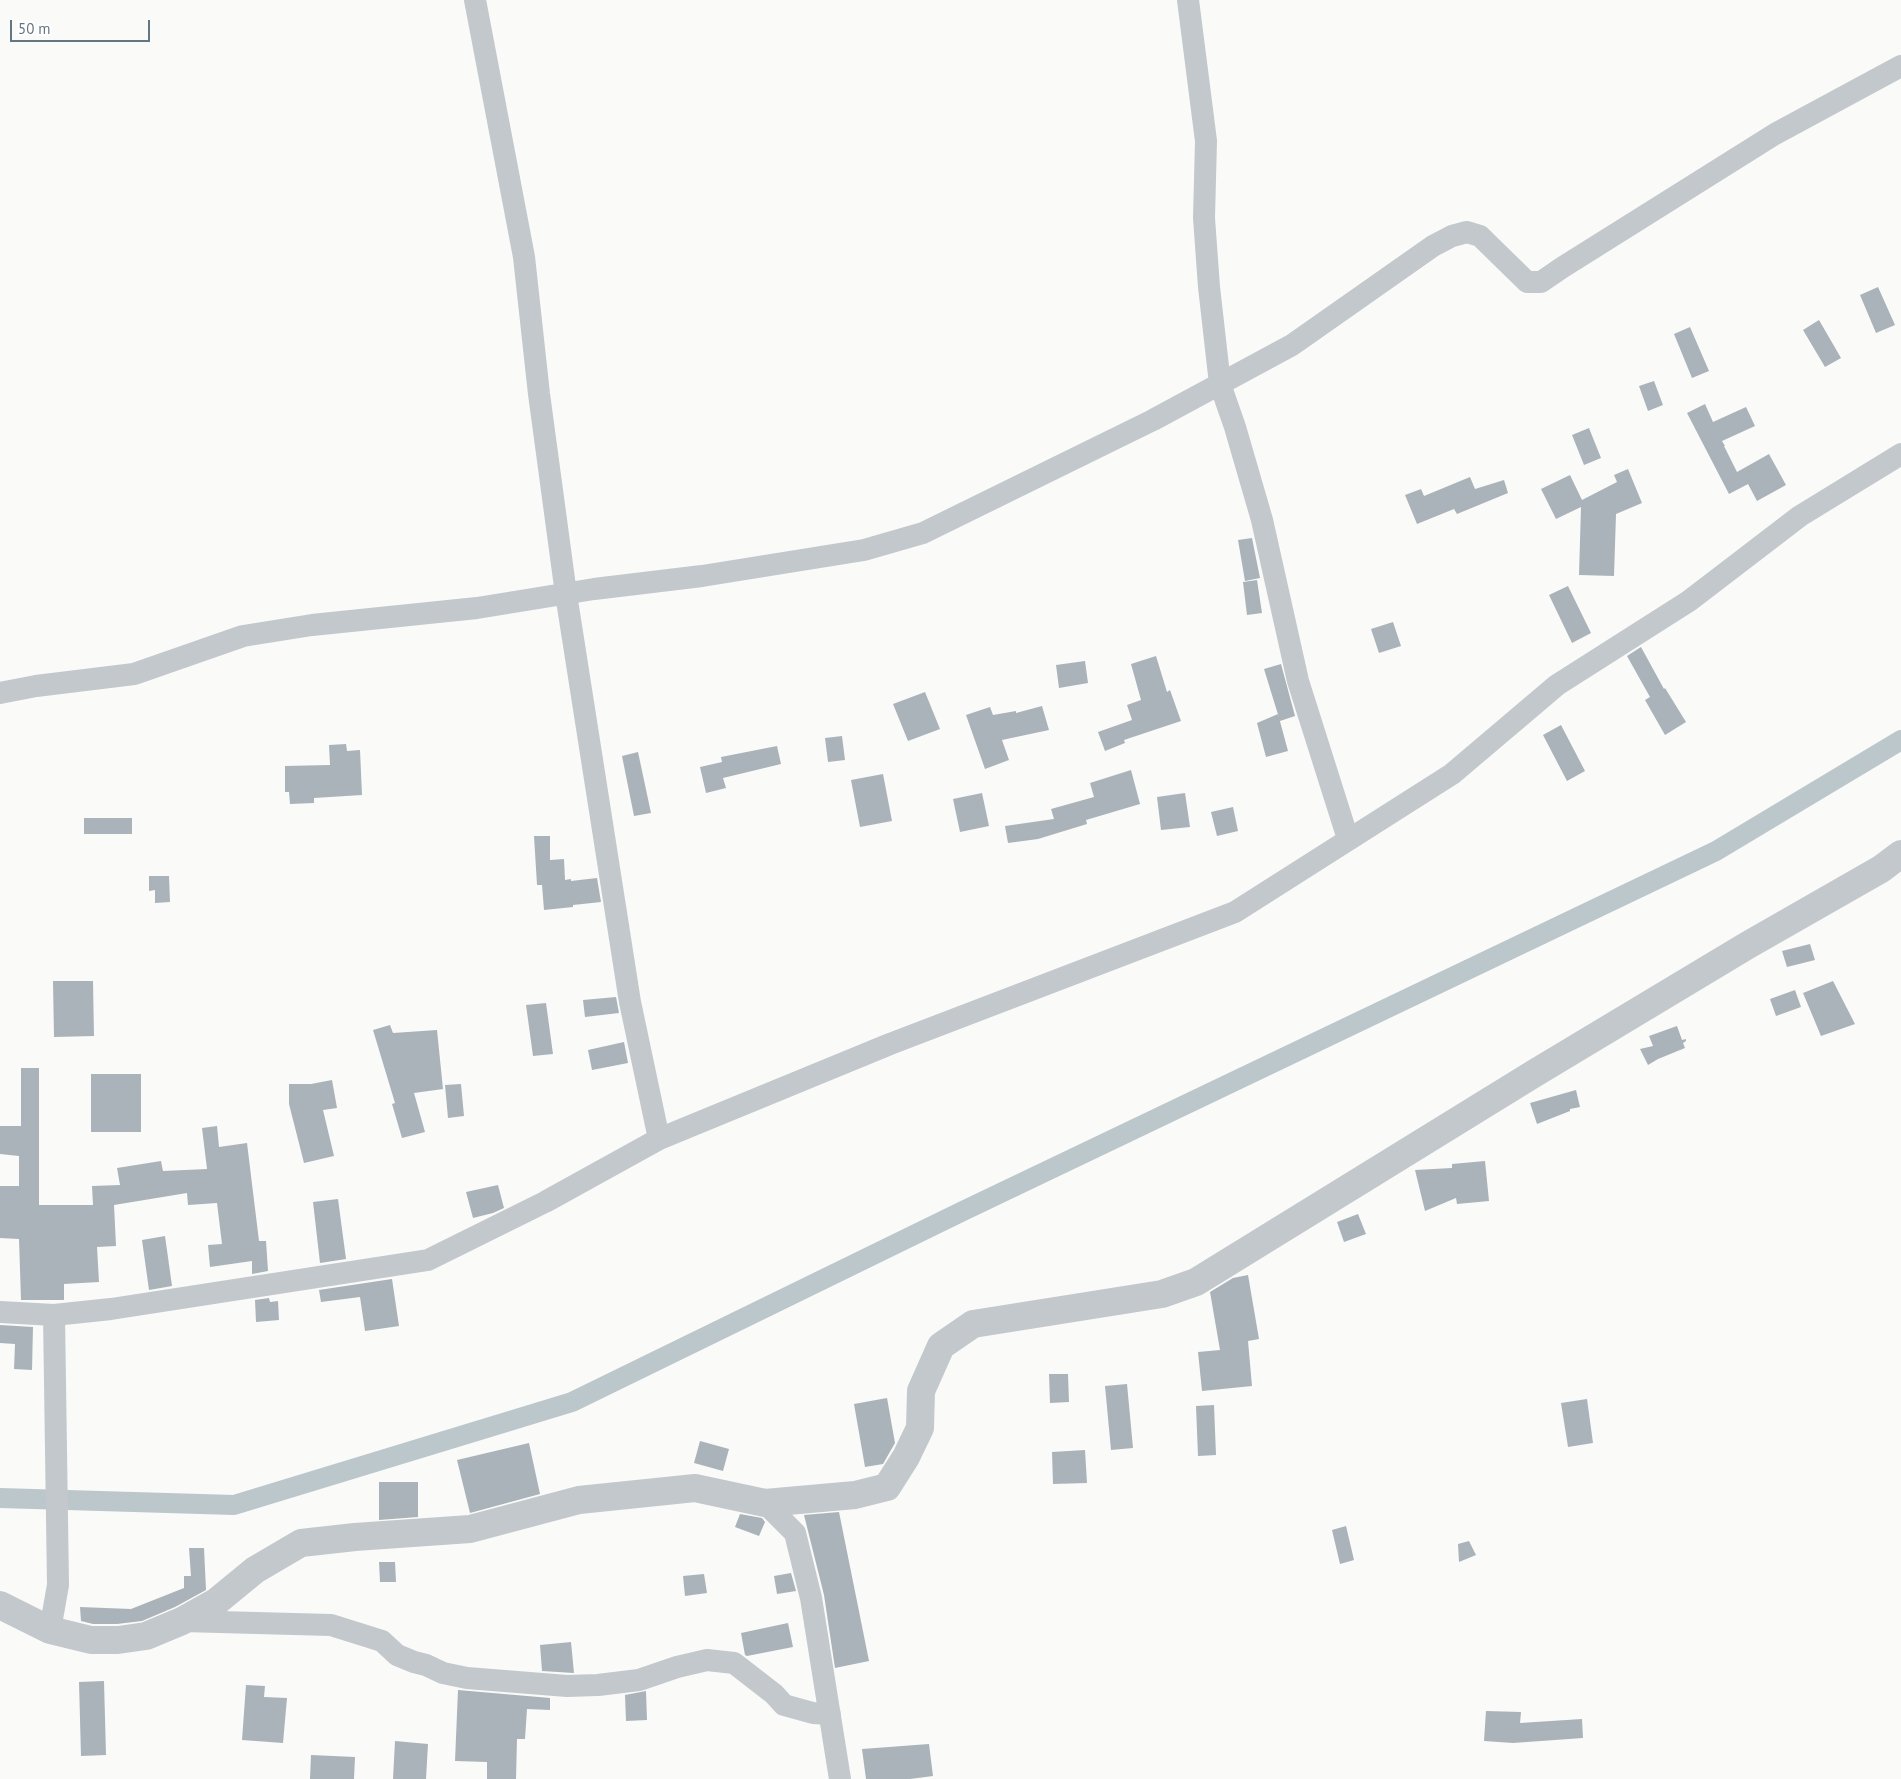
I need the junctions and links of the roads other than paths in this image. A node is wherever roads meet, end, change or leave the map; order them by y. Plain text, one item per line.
1 (475, 0) edge
2 (1188, 0) edge
3 (1901, 66) edge
4 (1220, 384) junction
5 (1901, 454) edge
6 (566, 594) junction
7 (0, 693) edge
8 (1348, 839) junction
9 (1901, 854) edge
10 (659, 1139) junction
11 (0, 1312) edge
12 (54, 1316) junction
13 (765, 1503) junction
14 (0, 1605) edge
15 (182, 1620) junction
16 (50, 1630) junction
17 (830, 1714) junction
18 (840, 1779) edge

1 - 6 street
2 - 4 street
3 - 4 street
4 - 6 street
4 - 8 street
5 - 8 street
6 - 7 street
6 - 10 street
8 - 10 street
9 - 13 street
10 - 12 street
11 - 12 street
12 - 16 street
13 - 15 street
13 - 17 street
14 - 16 street
15 - 16 street
15 - 17 street
17 - 18 street

